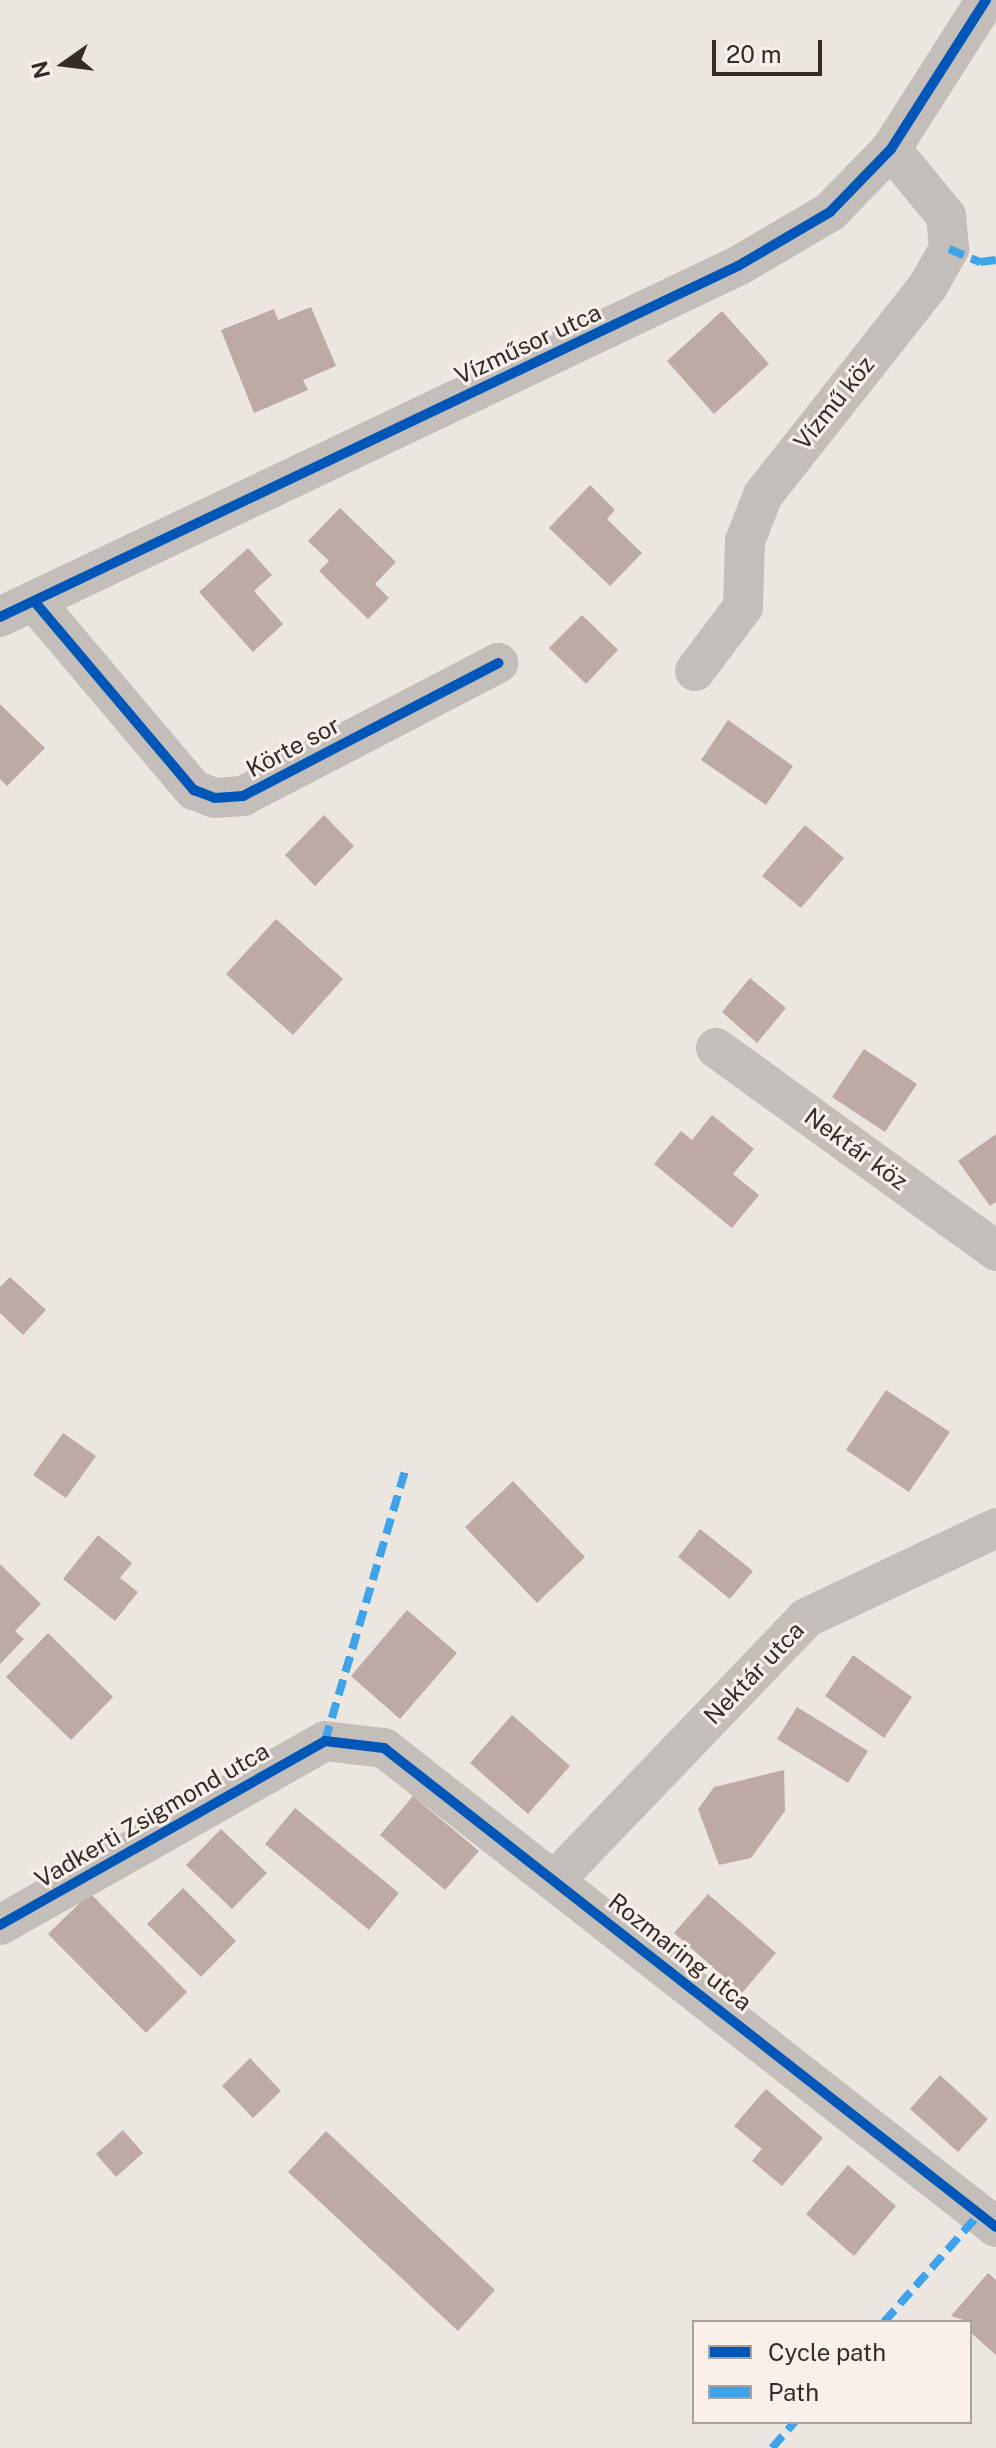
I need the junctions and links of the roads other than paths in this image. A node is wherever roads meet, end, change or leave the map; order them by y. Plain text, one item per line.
1 (986, 0) edge
2 (891, 149) junction
3 (17, 609) edge
4 (498, 663) dead end
5 (695, 671) dead end
6 (716, 1048) dead end
7 (996, 1251) edge
8 (996, 1528) edge
9 (325, 1741) joint
10 (556, 1879) junction
11 (0, 1925) edge
12 (996, 2227) edge

1 - 2 street, Vízműsor utca
2 - 3 street, Vízműsor utca
2 - 5 street, Vízmű köz
3 - 4 street, Körte sor
6 - 7 street, Nektár köz
8 - 10 street, Nektár utca
9 - 10 street, Rozmaring utca
9 - 11 street, Vadkerti Zsigmond utca
10 - 12 street, Rozmaring utca

